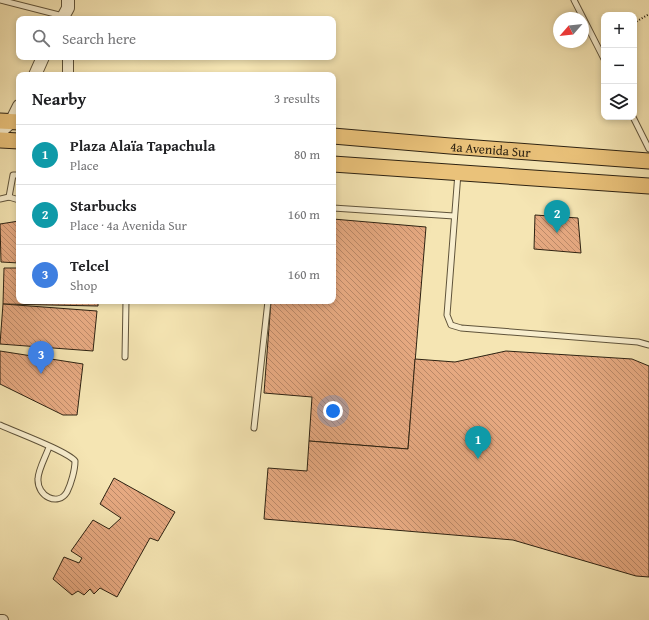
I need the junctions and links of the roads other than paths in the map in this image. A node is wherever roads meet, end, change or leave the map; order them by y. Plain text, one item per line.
1 (0, 0) edge
2 (574, 0) edge
3 (66, 12) edge
4 (601, 52) edge
5 (42, 60) edge
6 (68, 60) edge
7 (36, 72) edge
8 (68, 72) edge
9 (16, 111) edge
10 (634, 120) edge
11 (10, 122) edge
12 (336, 136) edge
13 (10, 140) edge
14 (649, 149) edge
15 (649, 161) edge
16 (336, 164) edge
17 (458, 172) junction
18 (16, 175) edge
19 (649, 186) edge
20 (9, 197) junction
21 (0, 199) edge
22 (16, 199) edge
23 (336, 208) edge
24 (454, 216) junction
25 (126, 304) edge
26 (268, 304) edge
27 (649, 345) edge
28 (125, 357) dead end
29 (0, 425) edge
30 (254, 428) dead end
31 (49, 447) junction
32 (0, 620) edge
33 (3, 620) edge

1 - 3 lane
2 - 4 lane
5 - 7 street
6 - 8 street
9 - 11 street
10 - 14 lane
11 - 13 street
12 - 15 main road, 4a Avenida Sur
16 - 17 main road, 4a Avenida Sur
17 - 19 main road, 4a Avenida Sur
17 - 24 lane
18 - 20 lane
20 - 21 lane
20 - 22 lane
23 - 24 lane
24 - 27 lane
25 - 28 lane
26 - 30 lane
29 - 31 lane
31 - 31 lane
32 - 33 street

